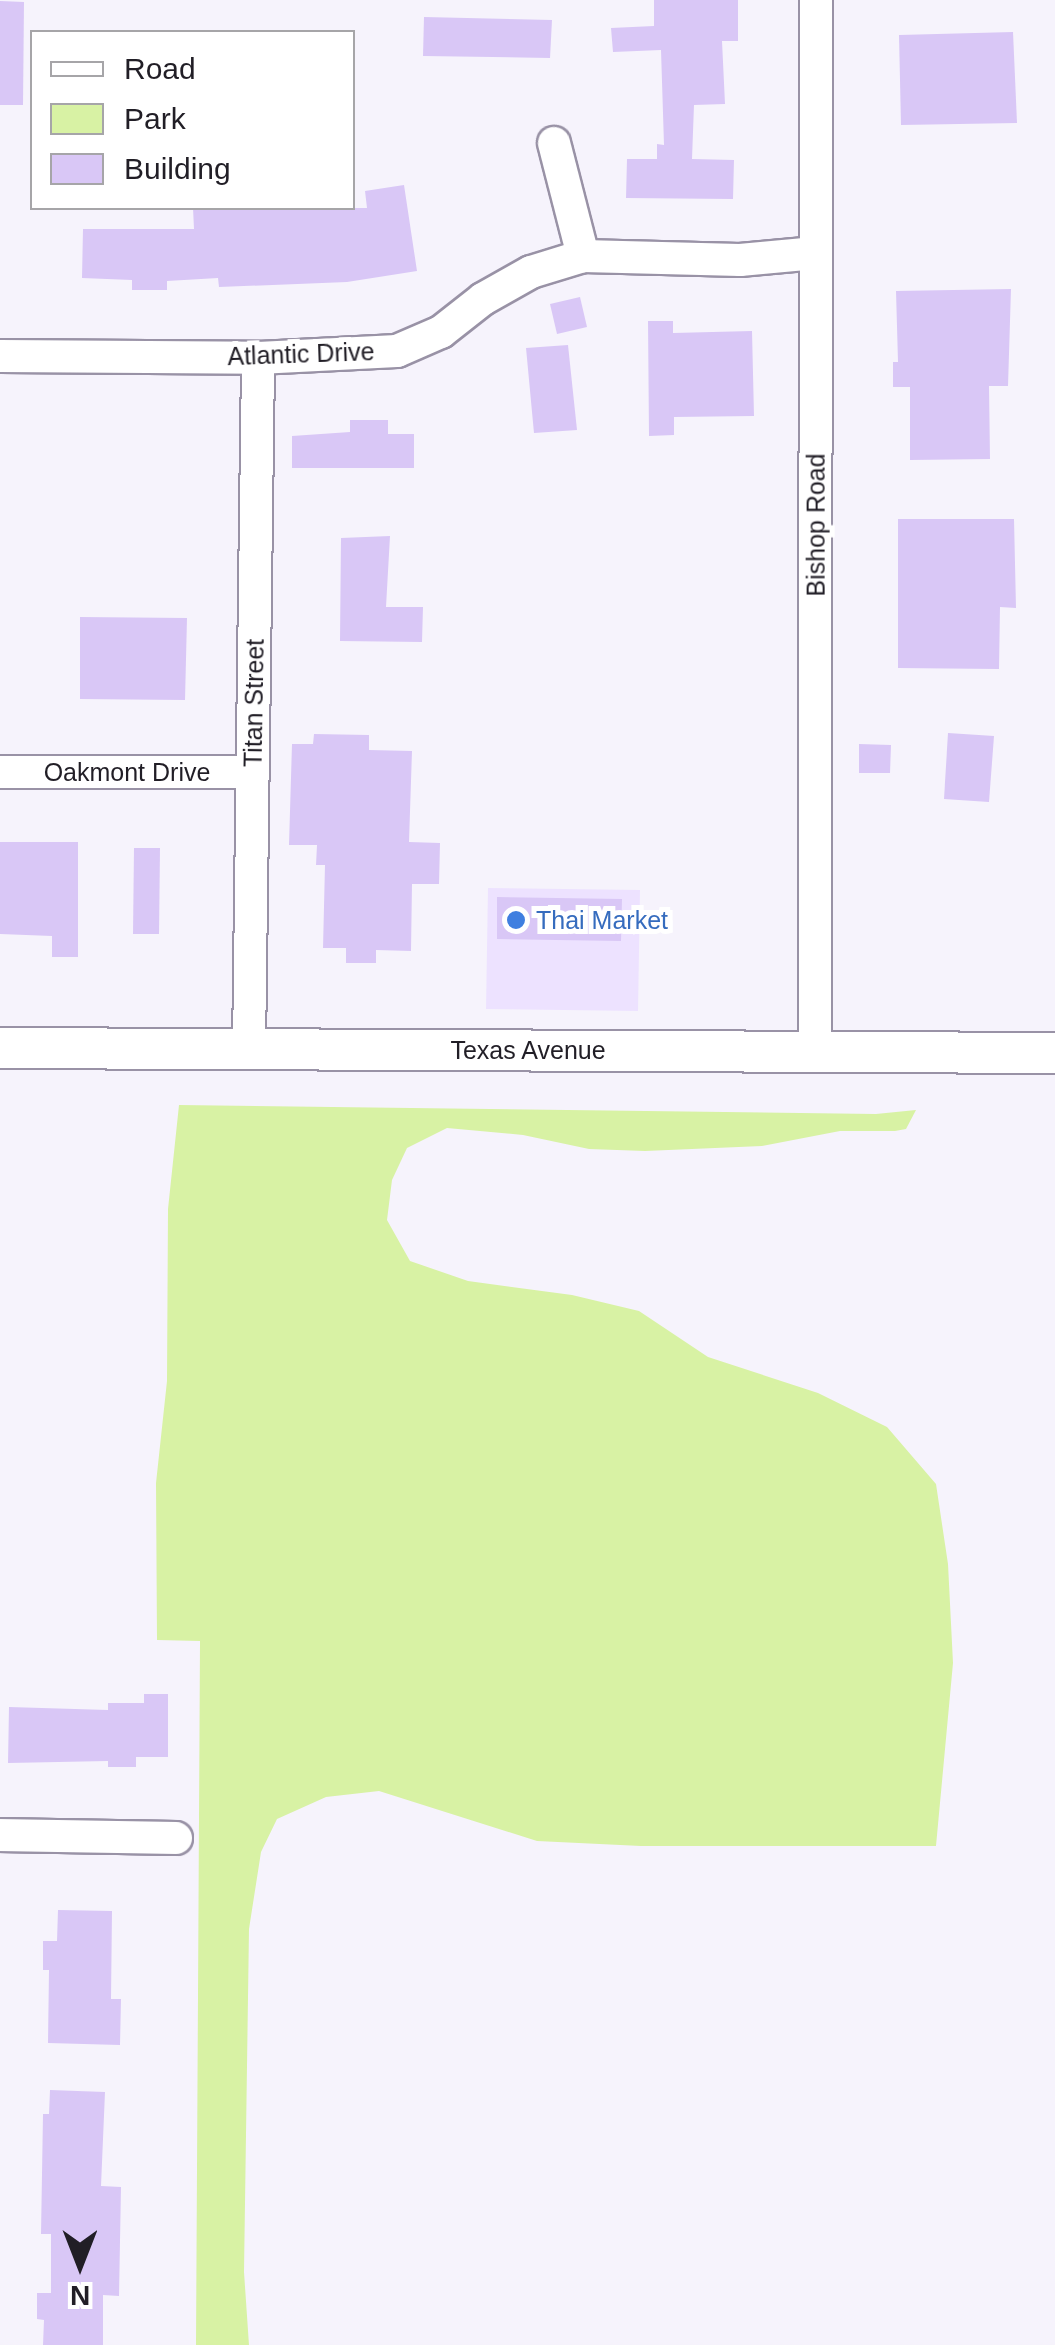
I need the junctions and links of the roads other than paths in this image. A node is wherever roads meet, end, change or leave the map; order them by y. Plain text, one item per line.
1 (816, 0) edge
2 (554, 143) dead end
3 (816, 253) junction
4 (583, 256) junction
5 (0, 356) edge
6 (258, 358) junction
7 (0, 772) edge
8 (254, 772) junction
9 (0, 1048) edge
10 (249, 1049) junction
11 (815, 1050) junction
12 (1055, 1052) edge
13 (0, 1835) edge
14 (176, 1838) dead end

1 - 3 street, Bishop Road
2 - 4 street
3 - 4 street, Atlantic Drive
3 - 11 street, Bishop Road
4 - 6 street, Atlantic Drive
5 - 6 street, Atlantic Drive
6 - 8 street, Titan Street
7 - 8 street, Oakmont Drive
8 - 10 street, Titan Street
9 - 10 street, Texas Avenue
10 - 11 street, Texas Avenue
11 - 12 street, Texas Avenue
13 - 14 street

